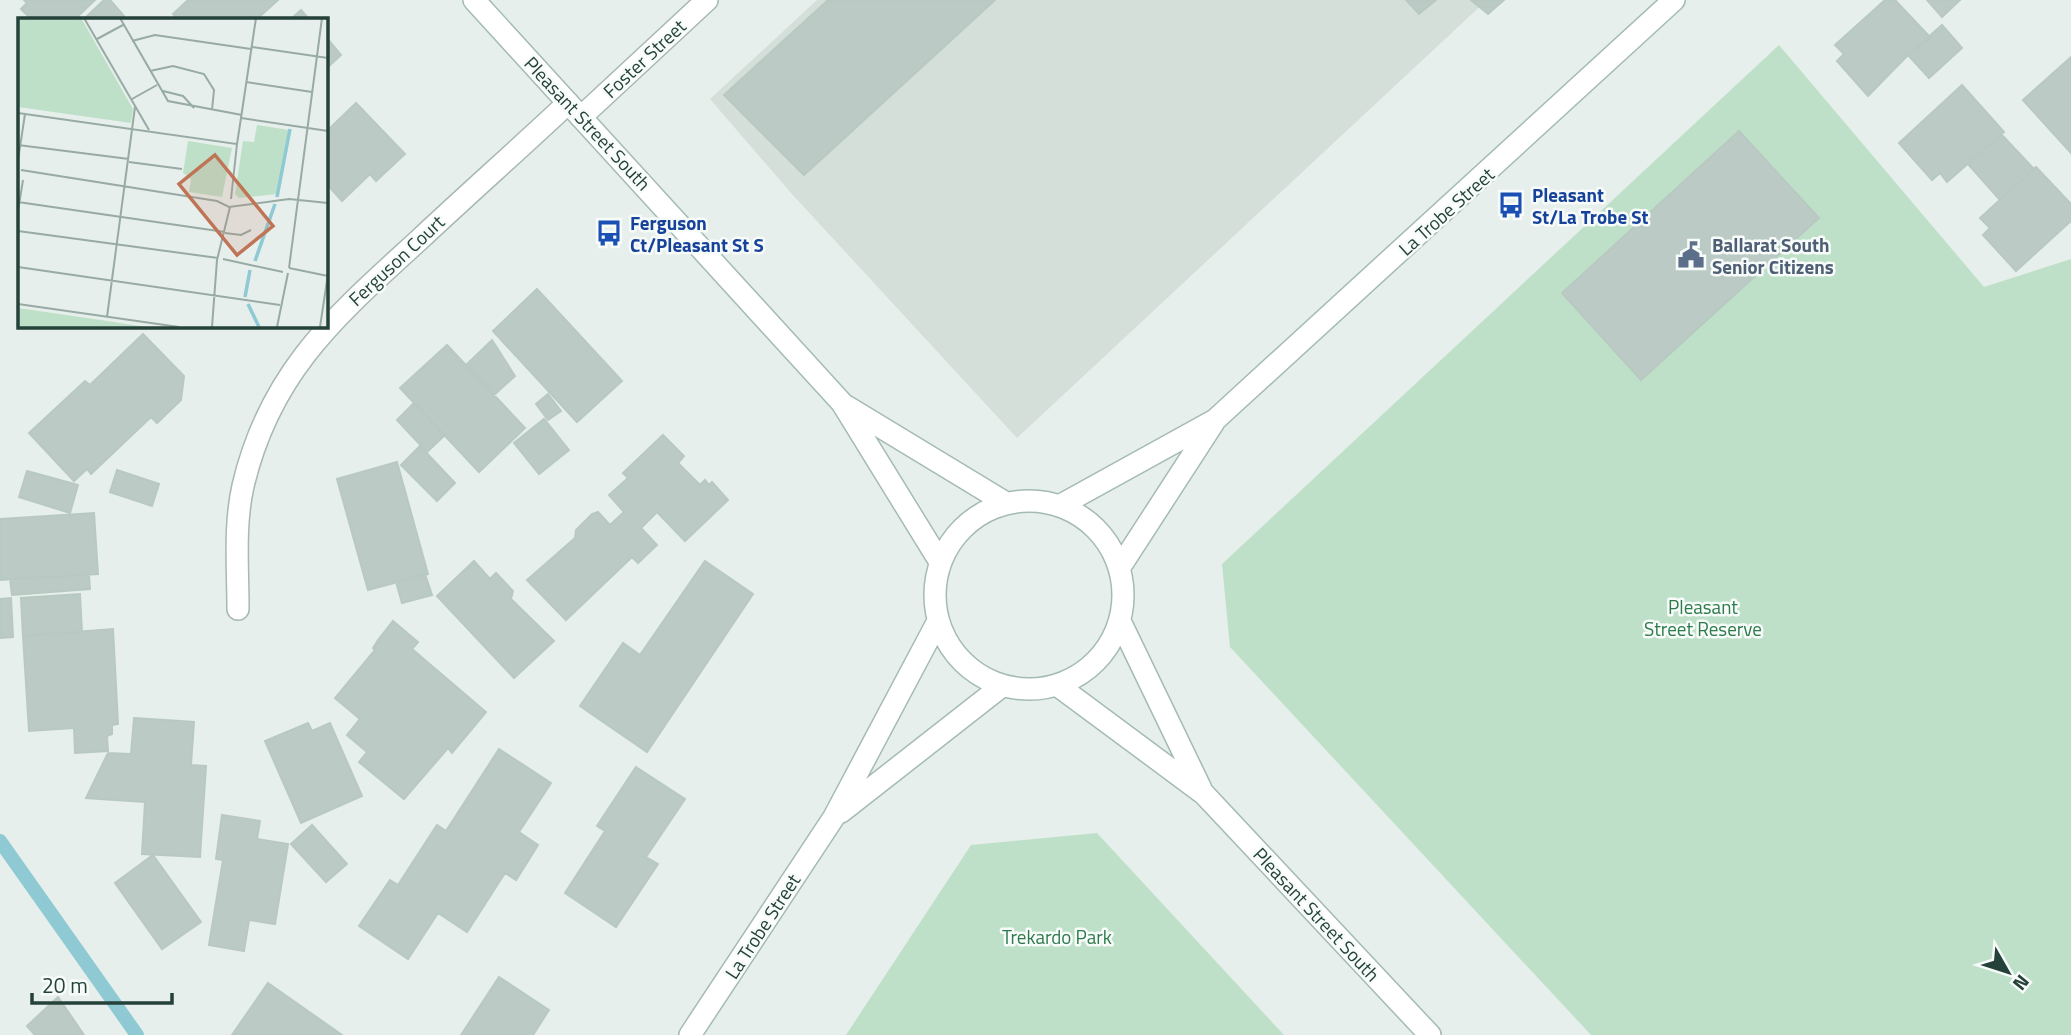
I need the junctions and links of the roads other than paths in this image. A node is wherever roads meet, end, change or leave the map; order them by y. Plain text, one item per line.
1 (474, 0) edge
2 (707, 0) edge
3 (1674, 0) edge
4 (575, 110) junction
5 (842, 403) junction
6 (1215, 420) junction
7 (1006, 503) junction
8 (1061, 505) junction
9 (940, 562) junction
10 (1120, 567) junction
11 (238, 608) dead end
12 (938, 621) junction
13 (1120, 621) junction
14 (1057, 685) junction
15 (1002, 686) junction
16 (1204, 794) junction
17 (834, 817) junction
18 (690, 1035) edge
19 (1430, 1035) edge

1 - 4 street, Pleasant Street South
2 - 4 street, Foster Street
3 - 6 street, La Trobe Street
4 - 5 street, Pleasant Street South
4 - 11 street, Ferguson Court
5 - 7 street, Pleasant Street South
5 - 9 street, Pleasant Street South
6 - 8 street, La Trobe Street
6 - 10 street, La Trobe Street
7 - 8 street
7 - 9 street
8 - 10 street
9 - 12 street
10 - 13 street
12 - 15 street
12 - 17 street, La Trobe Street
13 - 14 street
13 - 16 street, Pleasant Street South
14 - 15 street
14 - 16 street, Pleasant Street South
15 - 17 street, La Trobe Street
16 - 19 street, Pleasant Street South
17 - 18 street, La Trobe Street

